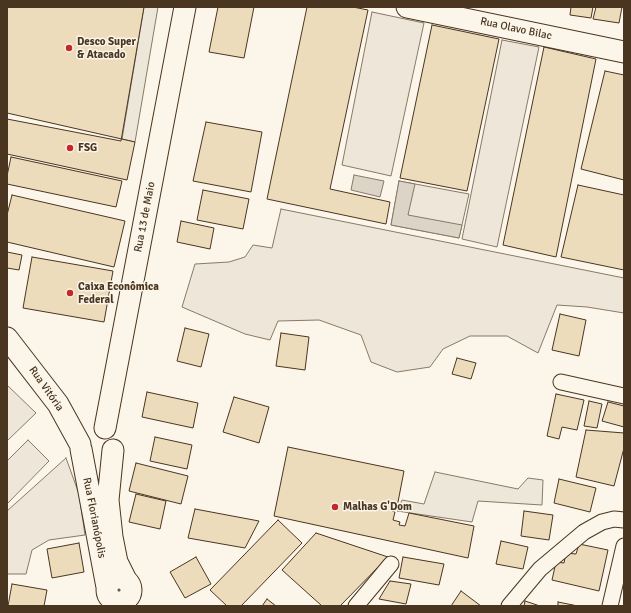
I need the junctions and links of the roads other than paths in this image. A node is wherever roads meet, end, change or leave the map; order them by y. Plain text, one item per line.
1 (185, 7) edge
2 (411, 7) edge
3 (624, 52) edge
4 (7, 338) edge
5 (561, 382) dead end
6 (624, 396) edge
7 (105, 428) junction
8 (80, 447) junction
9 (113, 450) junction
10 (624, 520) edge
11 (624, 546) edge
12 (391, 564) dead end
13 (123, 596) edge
14 (356, 606) edge
15 (509, 606) edge
16 (610, 606) edge

1 - 7 main road, Rua 13 de Maio
2 - 3 main road, Rua Olavo Bilac
4 - 8 main road, Rua Vitória
5 - 6 street
7 - 8 main road
7 - 9 main road
8 - 9 main road
8 - 13 main road, Rua Florianópolis
9 - 13 main road, Rua Florianópolis
10 - 15 street
11 - 16 street
12 - 14 street

